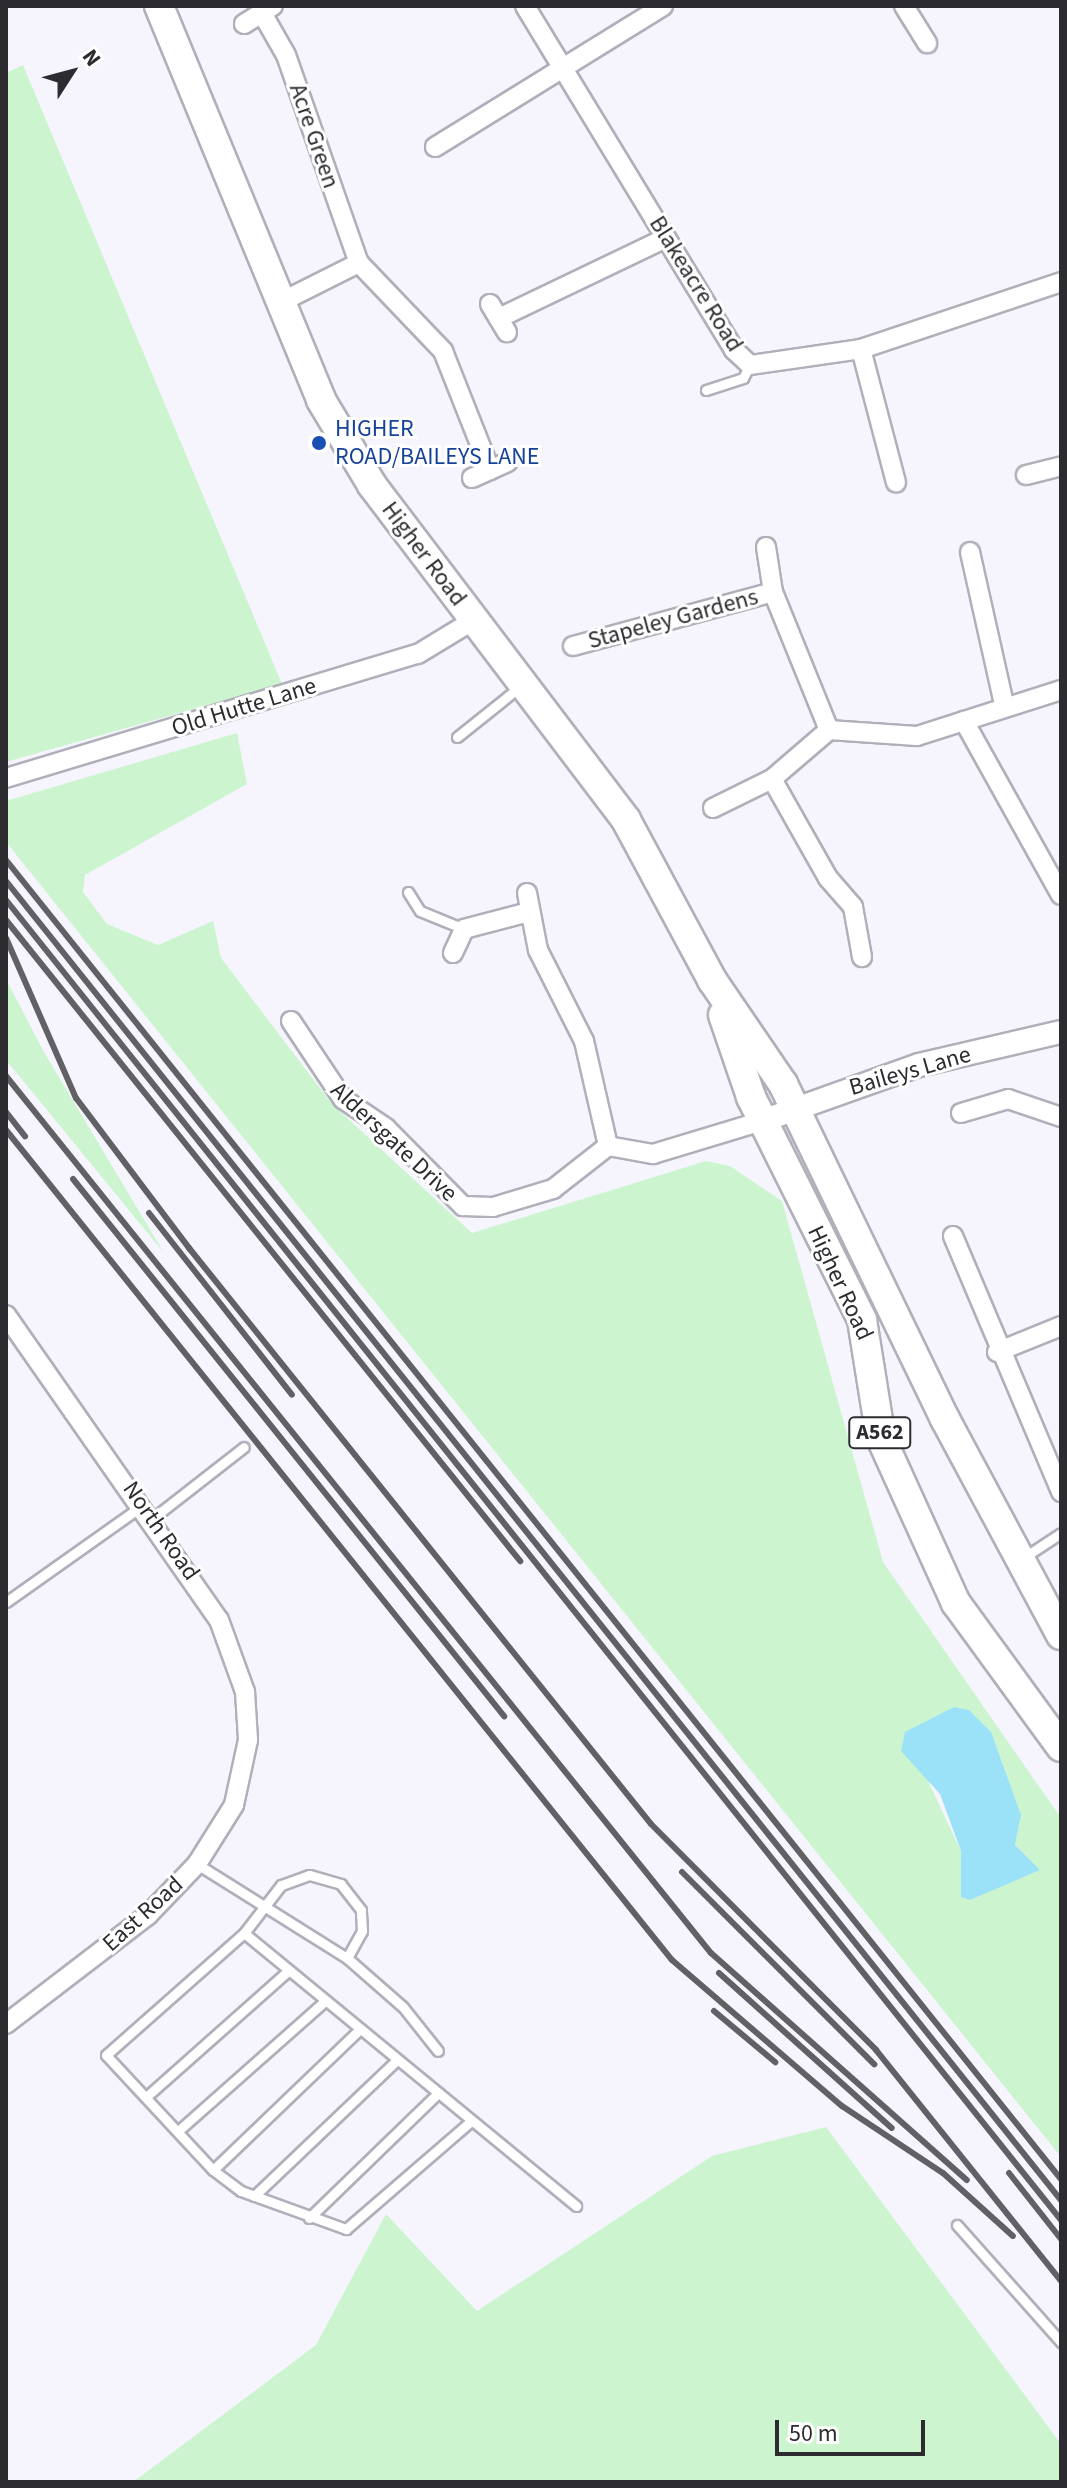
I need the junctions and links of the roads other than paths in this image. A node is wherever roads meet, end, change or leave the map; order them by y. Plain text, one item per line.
1 (159, 6) edge
2 (525, 6) edge
3 (663, 6) edge
4 (904, 6) edge
5 (268, 9) edge
6 (244, 24) dead end
7 (927, 43) dead end
8 (564, 69) junction
9 (435, 147) dead end
10 (666, 238) junction
11 (359, 263) junction
12 (1061, 282) edge
13 (277, 304) junction
14 (499, 318) dead end
15 (861, 349) junction
16 (750, 365) junction
17 (706, 390) dead end
18 (1061, 466) edge
19 (1026, 475) dead end
20 (472, 478) dead end
21 (896, 482) dead end
22 (766, 547) dead end
23 (970, 552) dead end
24 (773, 592) junction
25 (474, 620) junction
26 (573, 646) dead end
27 (524, 683) junction
28 (1061, 690) edge
29 (1004, 704) junction
30 (964, 721) junction
31 (829, 730) junction
32 (457, 737) dead end
33 (6, 778) edge
34 (772, 779) junction
35 (713, 808) dead end
36 (408, 892) dead end
37 (1061, 895) edge
38 (464, 929) junction
39 (453, 953) dead end
40 (862, 957) dead end
41 (712, 980) junction
42 (291, 1021) dead end
43 (1061, 1032) edge
44 (795, 1108) junction
45 (961, 1113) dead end
46 (1061, 1117) edge
47 (762, 1121) junction
48 (608, 1146) junction
49 (953, 1236) dead end
50 (6, 1315) edge
51 (1061, 1326) edge
52 (997, 1352) junction
53 (244, 1447) dead end
54 (1061, 1492) edge
55 (148, 1511) junction
56 (1061, 1533) edge
57 (1020, 1560) junction
58 (6, 1602) edge
59 (1061, 1635) edge
60 (1061, 1747) edge
61 (244, 1773) joint
62 (197, 1864) junction
63 (260, 1910) junction
64 (244, 1933) junction
65 (347, 1958) junction
66 (288, 1971) junction
67 (325, 2001) junction
68 (6, 2024) edge
69 (360, 2029) junction
70 (438, 2051) dead end
71 (397, 2060) junction
72 (438, 2093) junction
73 (146, 2097) junction
74 (471, 2121) junction
75 (178, 2131) junction
76 (213, 2170) junction
77 (254, 2196) junction
78 (576, 2206) dead end
79 (309, 2218) junction
80 (957, 2225) dead end
81 (1061, 2342) edge

1 - 13 highway, Higher Road / A562
2 - 8 street, Blakeacre Road
3 - 8 street
4 - 7 street
5 - 6 street, Acre Green
5 - 11 street, Acre Green
8 - 9 street
8 - 10 street, Blakeacre Road
10 - 14 street
10 - 16 street, Blakeacre Road
11 - 13 street
11 - 20 street, Acre Green
12 - 15 street, Blakeacre Road
13 - 25 highway, Higher Road / A562
15 - 16 street, Blakeacre Road
15 - 21 street
16 - 17 lane
18 - 19 street
22 - 24 street, Stapeley Gardens
23 - 29 street
24 - 26 street, Stapeley Gardens
24 - 31 street, Stapeley Gardens
25 - 27 highway, Higher Road / A562
25 - 33 street, Old Hutte Lane
27 - 32 lane
27 - 41 highway, Higher Road / A562
28 - 29 street
29 - 30 street
30 - 31 street
30 - 37 street
31 - 34 street
34 - 35 street
34 - 40 street
36 - 38 lane
38 - 39 street
38 - 48 street
41 - 44 highway, Higher Road / A562
41 - 47 highway, Higher Road / A562
42 - 48 street, Aldersgate Drive
43 - 44 street, Baileys Lane
44 - 47 street, Baileys Lane
44 - 57 highway, Higher Road / A562
45 - 46 street
47 - 48 street
47 - 60 highway, Higher Road / A562
49 - 52 street
50 - 55 street, North Road
51 - 52 street
52 - 54 street
53 - 55 lane
55 - 58 lane
55 - 61 street, North Road
56 - 57 lane
57 - 59 highway, Higher Road / A562
61 - 62 street, East Road
62 - 63 lane
62 - 68 street, East Road
63 - 64 lane
63 - 65 lane
63 - 65 lane
64 - 66 lane
64 - 73 lane
65 - 70 lane
66 - 67 lane
66 - 73 lane
67 - 69 lane
67 - 75 lane
69 - 71 lane
69 - 76 lane
71 - 72 lane
71 - 77 lane
72 - 74 lane
72 - 79 lane
73 - 75 lane
74 - 78 lane
74 - 79 lane
75 - 76 lane
76 - 77 lane
77 - 79 lane
80 - 81 lane

